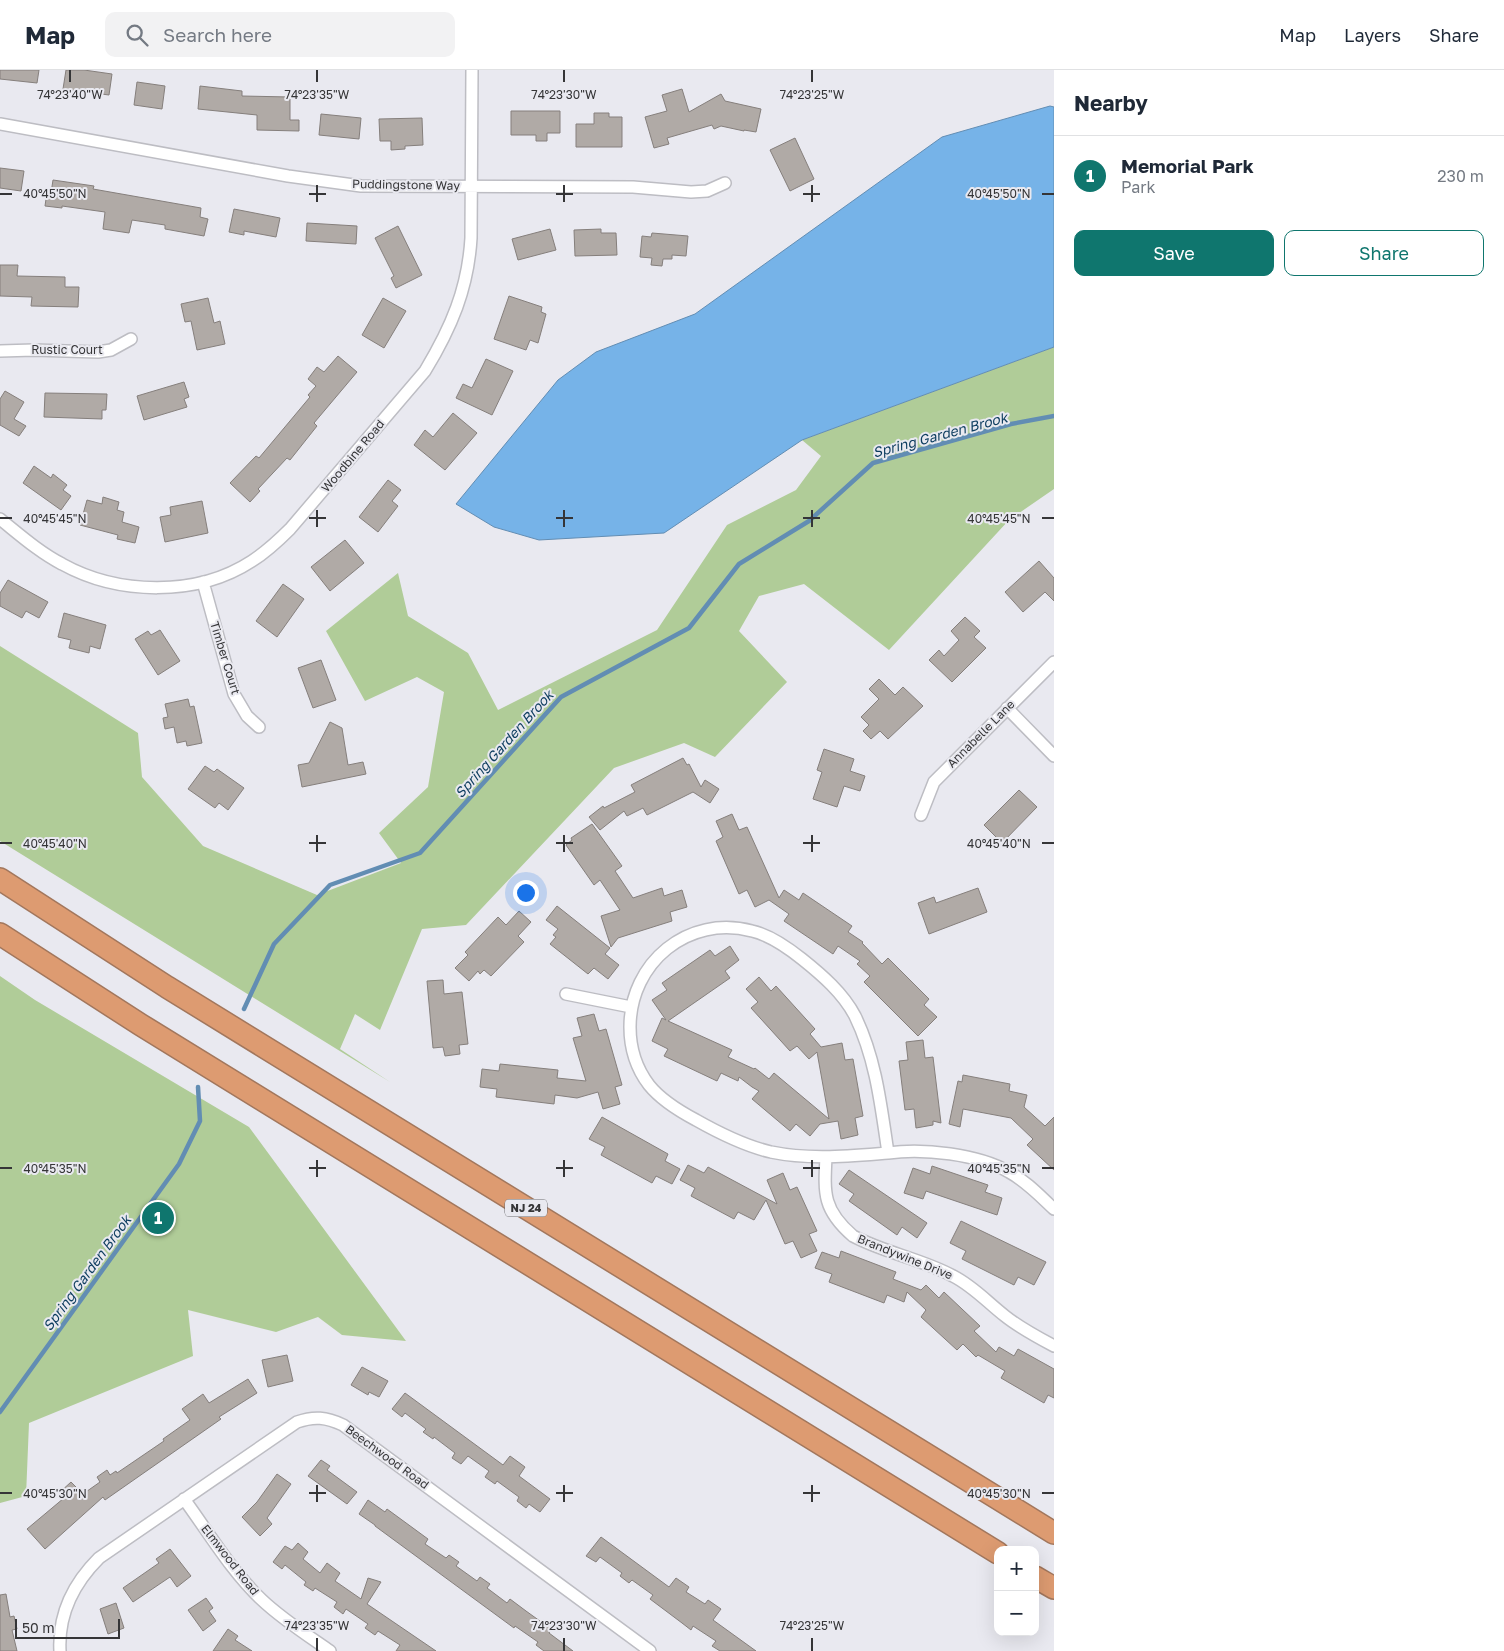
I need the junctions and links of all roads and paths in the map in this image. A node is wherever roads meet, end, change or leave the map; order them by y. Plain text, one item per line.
1 (472, 70) edge
2 (0, 124) edge
3 (724, 183) dead end
4 (471, 187) junction
5 (131, 339) dead end
6 (0, 351) edge
7 (0, 519) edge
8 (202, 582) junction
9 (1054, 662) edge
10 (1007, 708) junction
11 (259, 727) dead end
12 (1054, 756) edge
13 (921, 815) dead end
14 (0, 879) edge
15 (0, 934) edge
16 (566, 994) dead end
17 (631, 1006) junction
18 (888, 1152) junction
19 (826, 1157) junction
20 (1054, 1209) edge
21 (1054, 1346) edge
22 (184, 1499) junction
23 (1054, 1533) edge
24 (994, 1552) edge
25 (1039, 1579) edge
26 (1054, 1588) edge
27 (60, 1651) edge
28 (330, 1651) edge
29 (650, 1651) edge

1 - 4 street, Woodbine Road
2 - 4 street, Puddingstone Way
3 - 4 street, Puddingstone Way
4 - 8 street, Woodbine Road
5 - 6 street, Rustic Court
7 - 8 street, Woodbine Road
8 - 11 street, Timber Court
9 - 10 street, Annabelle Lane
10 - 12 street
10 - 13 street, Annabelle Lane
14 - 23 highway, NJ 24
15 - 24 highway
16 - 17 street
17 - 18 street
17 - 19 street
18 - 19 street
18 - 20 street
19 - 21 street, Brandywine Drive
22 - 27 street, Beechwood Road
22 - 28 street, Elmwood Road
22 - 29 street, Beechwood Road
25 - 26 highway

